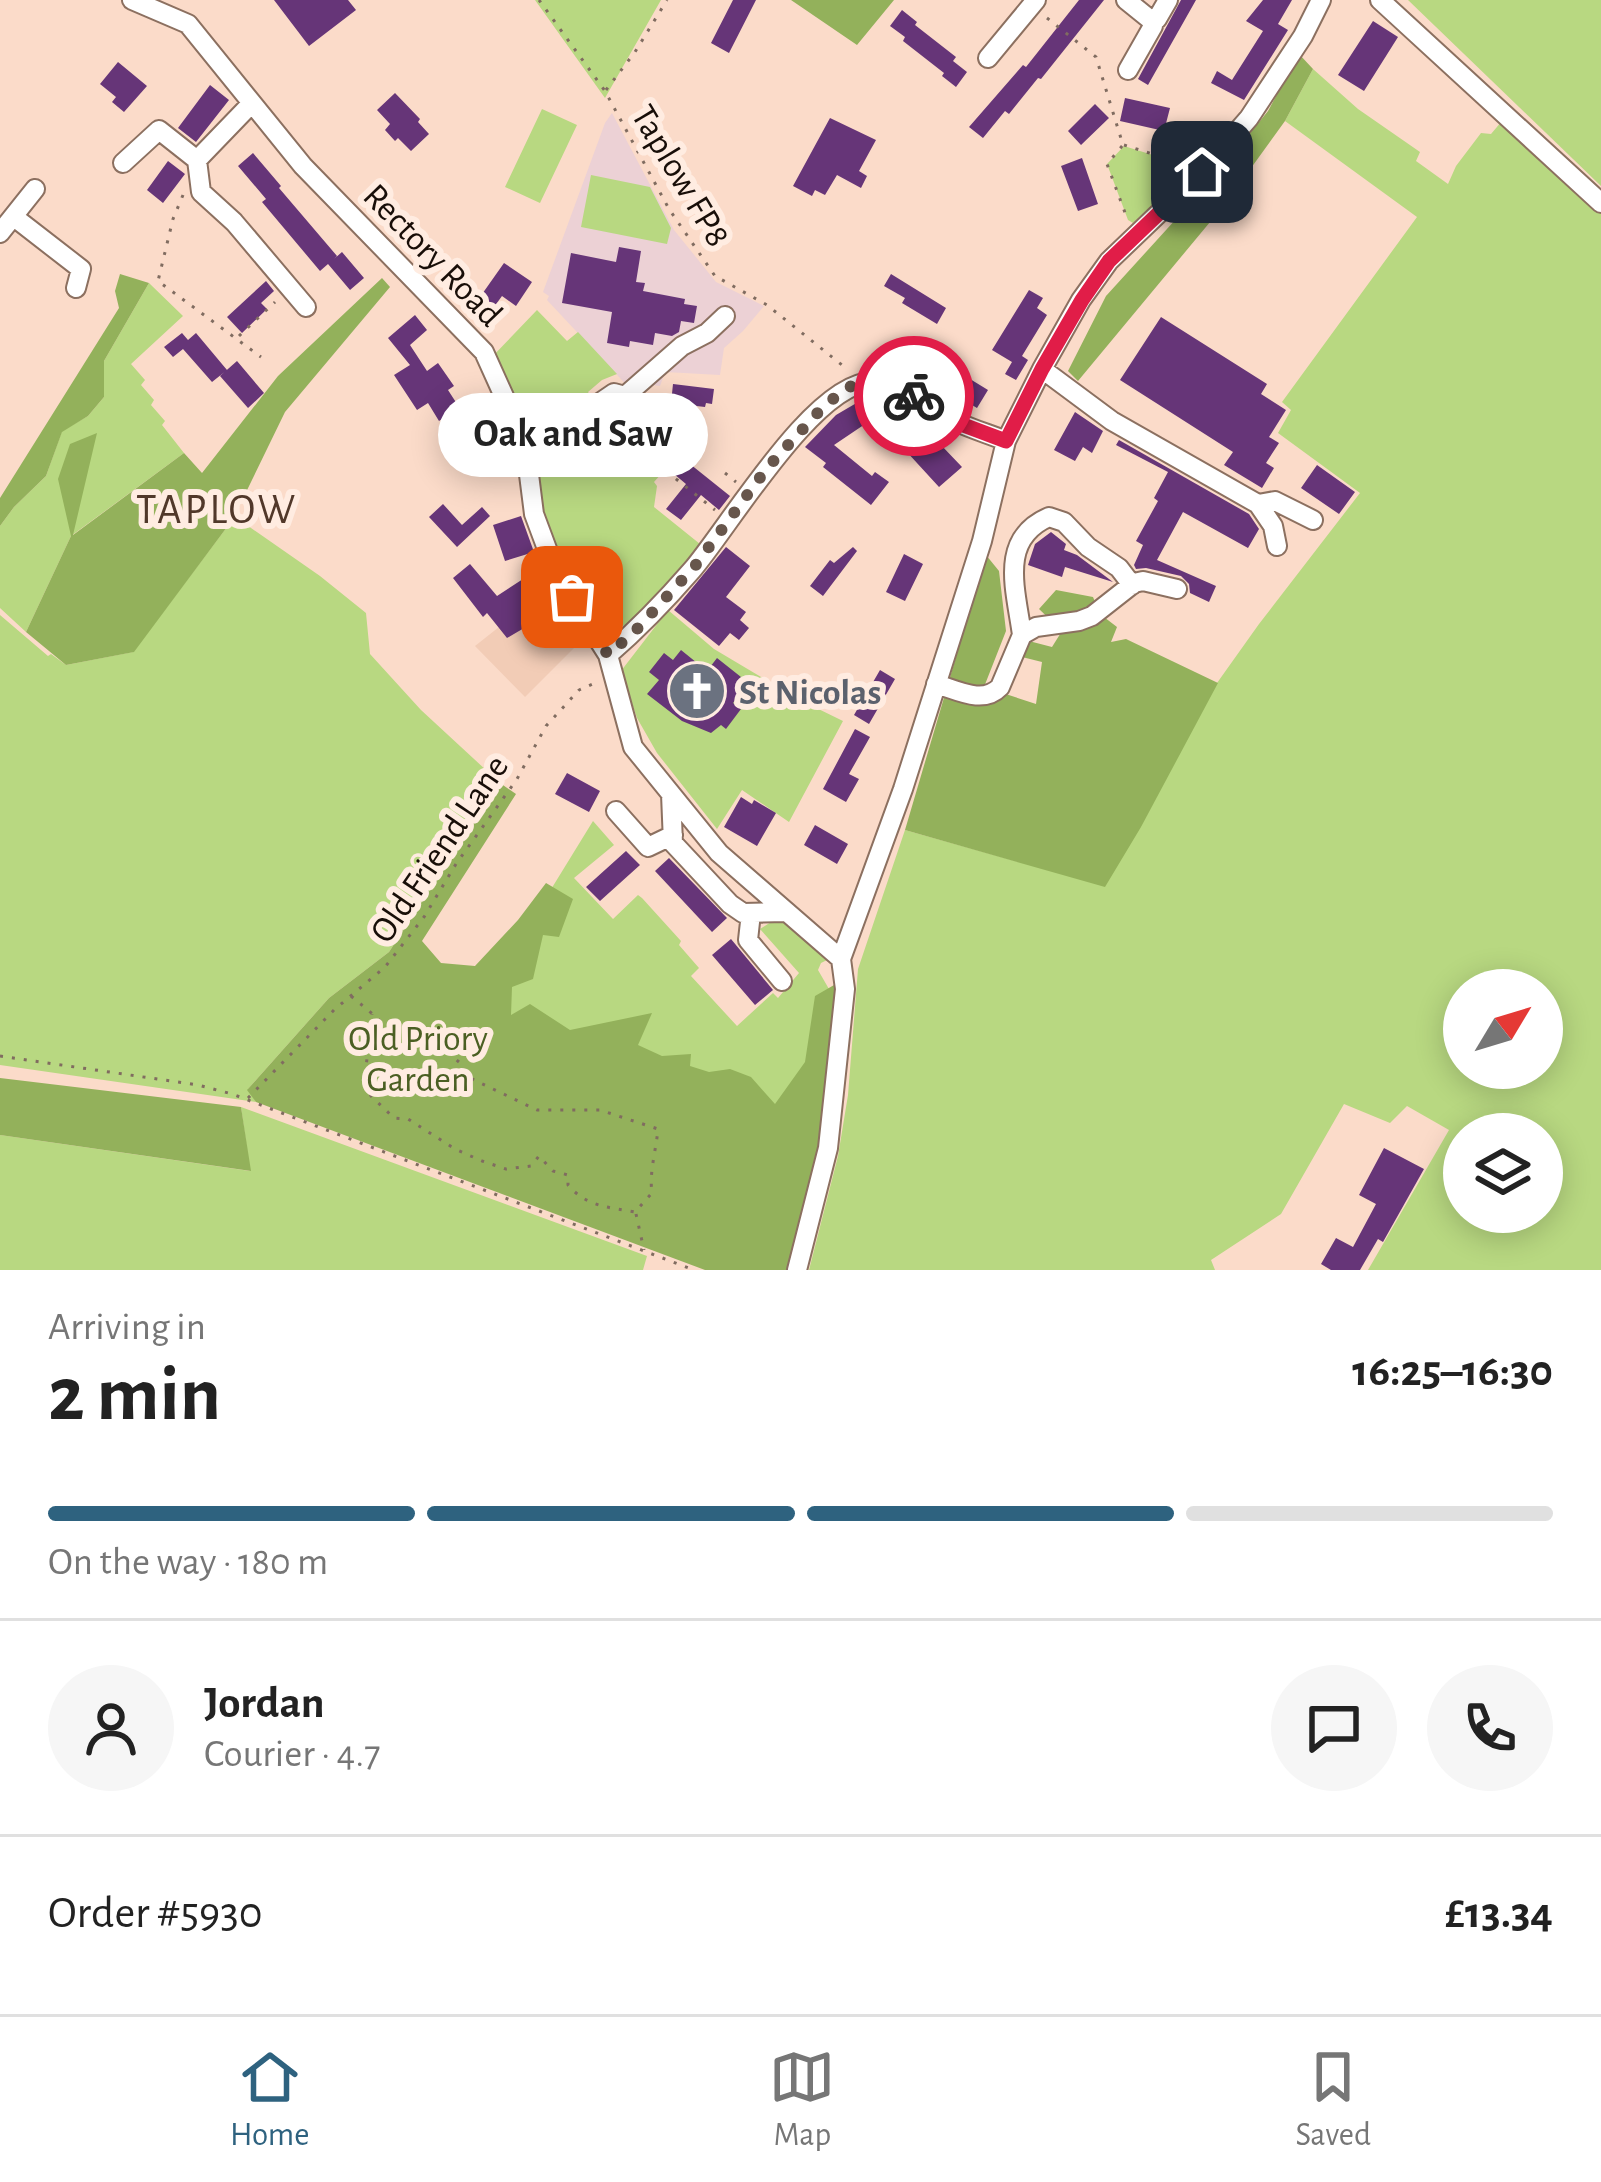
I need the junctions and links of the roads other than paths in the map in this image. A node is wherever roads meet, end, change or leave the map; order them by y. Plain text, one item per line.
1 (132, 0) edge
2 (1126, 0) edge
3 (1168, 0) edge
4 (1321, 0) edge
5 (1380, 0) edge
6 (1034, 3) edge
7 (1152, 21) junction
8 (988, 58) dead end
9 (1128, 70) dead end
10 (252, 103) junction
11 (197, 160) junction
12 (123, 163) dead end
13 (35, 189) dead end
14 (1601, 203) edge
15 (14, 217) junction
16 (0, 233) edge
17 (76, 288) dead end
18 (306, 308) dead end
19 (724, 316) dead end
20 (1042, 369) junction
21 (625, 396) junction
22 (1006, 441) junction
23 (524, 443) junction
24 (685, 447) road end
25 (1258, 505) junction
26 (1313, 520) dead end
27 (1277, 546) dead end
28 (1132, 585) junction
29 (1177, 590) dead end
30 (1022, 634) junction
31 (612, 665) junction
32 (936, 684) junction
33 (671, 794) junction
34 (616, 811) dead end
35 (673, 835) junction
36 (787, 912) junction
37 (751, 913) junction
38 (842, 958) junction
39 (782, 981) dead end
40 (797, 1270) edge

1 - 10 street, Rectory Road
2 - 7 street
3 - 7 street
4 - 20 street
5 - 14 street
6 - 8 street
7 - 9 street
10 - 11 street
10 - 23 street, Rectory Road
11 - 12 street
11 - 18 street
13 - 15 street
15 - 16 street
15 - 17 street
19 - 21 street
20 - 22 street
20 - 25 street
21 - 23 street
21 - 24 street
22 - 31 street
22 - 32 street
23 - 31 street, Rectory Road
25 - 26 street
25 - 27 street
28 - 29 street
28 - 30 street
28 - 30 street
30 - 32 street
31 - 33 street, Rectory Road
32 - 38 street
33 - 35 street
33 - 36 street, Rectory Road
34 - 35 street
35 - 37 street
36 - 37 street
36 - 38 street, Rectory Road
37 - 39 street
38 - 40 street

